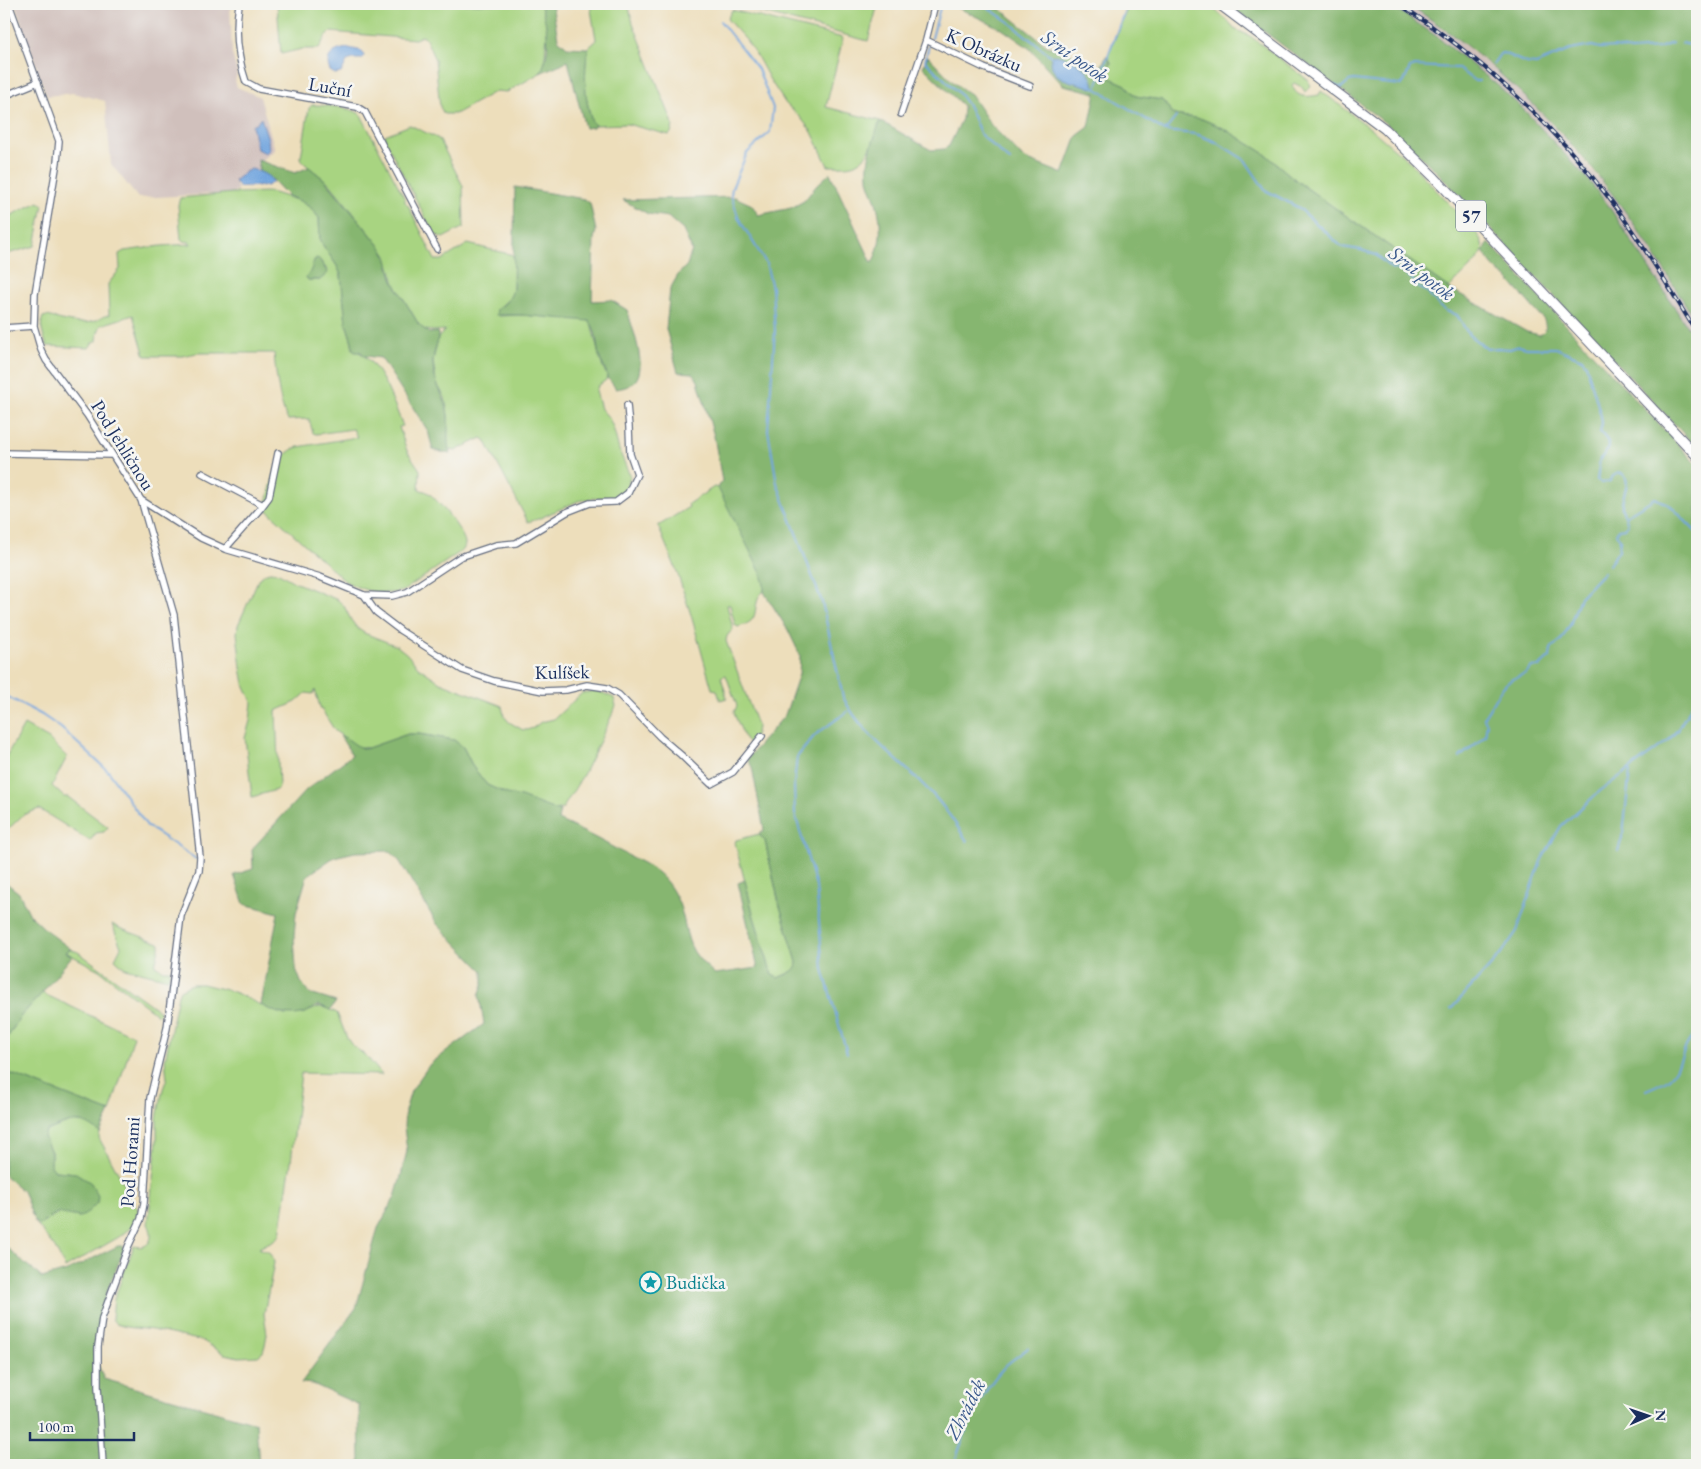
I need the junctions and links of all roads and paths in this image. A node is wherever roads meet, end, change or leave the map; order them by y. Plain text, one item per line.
1 (10, 4) edge
2 (239, 4) edge
3 (935, 4) edge
4 (1219, 4) edge
5 (926, 40) junction
6 (38, 82) junction
7 (1030, 86) dead end
8 (4, 96) edge
9 (901, 114) dead end
10 (437, 249) dead end
11 (34, 326) junction
12 (4, 328) edge
13 (627, 405) dead end
14 (278, 452) dead end
15 (4, 453) edge
16 (111, 455) junction
17 (1697, 456) edge
18 (202, 473) dead end
19 (141, 500) junction
20 (263, 505) junction
21 (225, 549) junction
22 (364, 595) junction
23 (762, 736) dead end
24 (181, 916) joint
25 (103, 1465) edge

1 - 6 street, Pod Jehličnou
2 - 10 street, Luční
3 - 5 street, K Obrázku
4 - 17 main road, 57
5 - 7 street, K Obrázku
5 - 9 street, K Obrázku
6 - 8 street
6 - 11 street, Pod Jehličnou
11 - 12 street
11 - 16 street, Pod Jehličnou
13 - 22 street, Kulíšek
14 - 20 street
15 - 16 street
16 - 19 street, Pod Jehličnou
18 - 20 street
19 - 21 street, Kulíšek
19 - 24 street, Pod Jehličnou
20 - 21 street
21 - 22 street, Kulíšek
22 - 23 street, Kulíšek
24 - 25 street, Pod Horami

